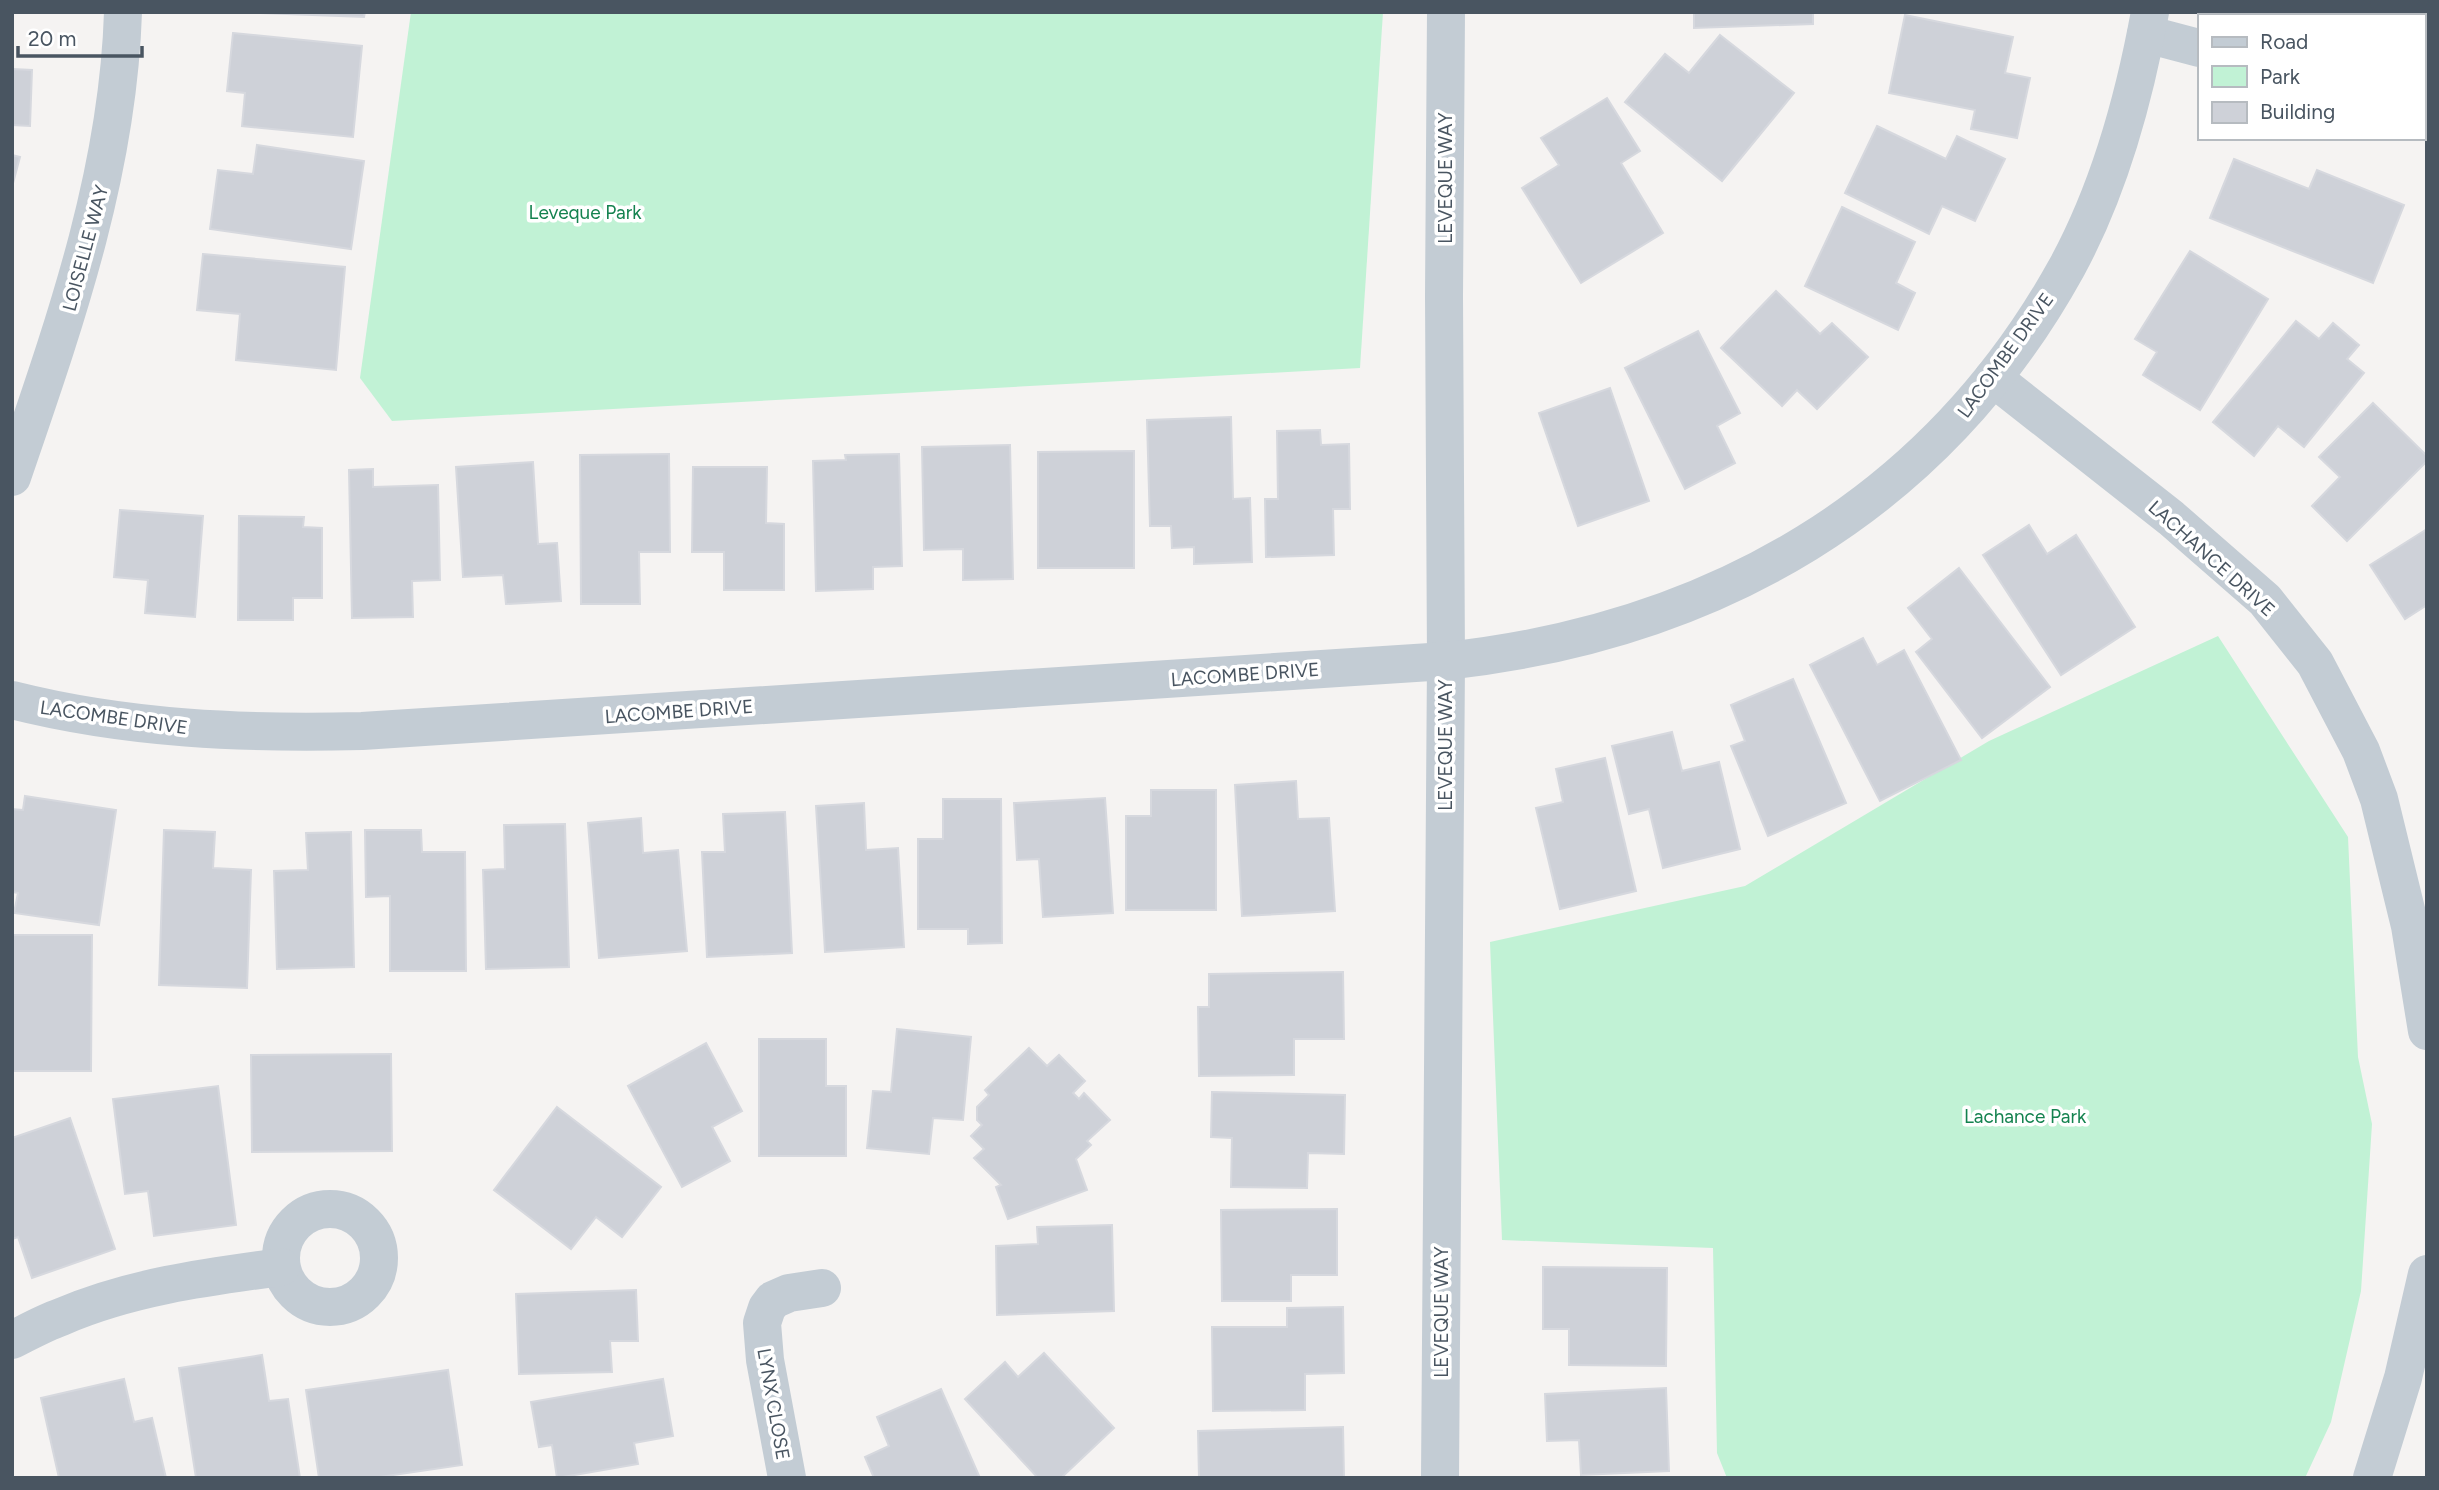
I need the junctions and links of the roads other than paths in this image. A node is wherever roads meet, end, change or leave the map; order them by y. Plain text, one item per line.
1 (123, 12) edge
2 (1446, 12) edge
3 (2148, 23) edge
4 (2198, 48) edge
5 (1993, 378) junction
6 (12, 477) edge
7 (1446, 661) junction
8 (12, 700) edge
9 (2427, 1031) edge
10 (281, 1267) dead end
11 (2427, 1274) edge
12 (822, 1288) dead end
13 (12, 1340) edge
14 (787, 1478) edge
15 (1440, 1478) edge
16 (2372, 1478) edge

1 - 6 street, LOISELLE WAY
2 - 7 street, LEVEQUE WAY
3 - 4 street
3 - 5 street, LACOMBE DRIVE
5 - 7 street, LACOMBE DRIVE
5 - 9 street, LACHANCE DRIVE
7 - 8 street, LACOMBE DRIVE
7 - 15 street, LEVEQUE WAY
10 - 13 street
11 - 16 street
12 - 14 street, LYNX CLOSE

